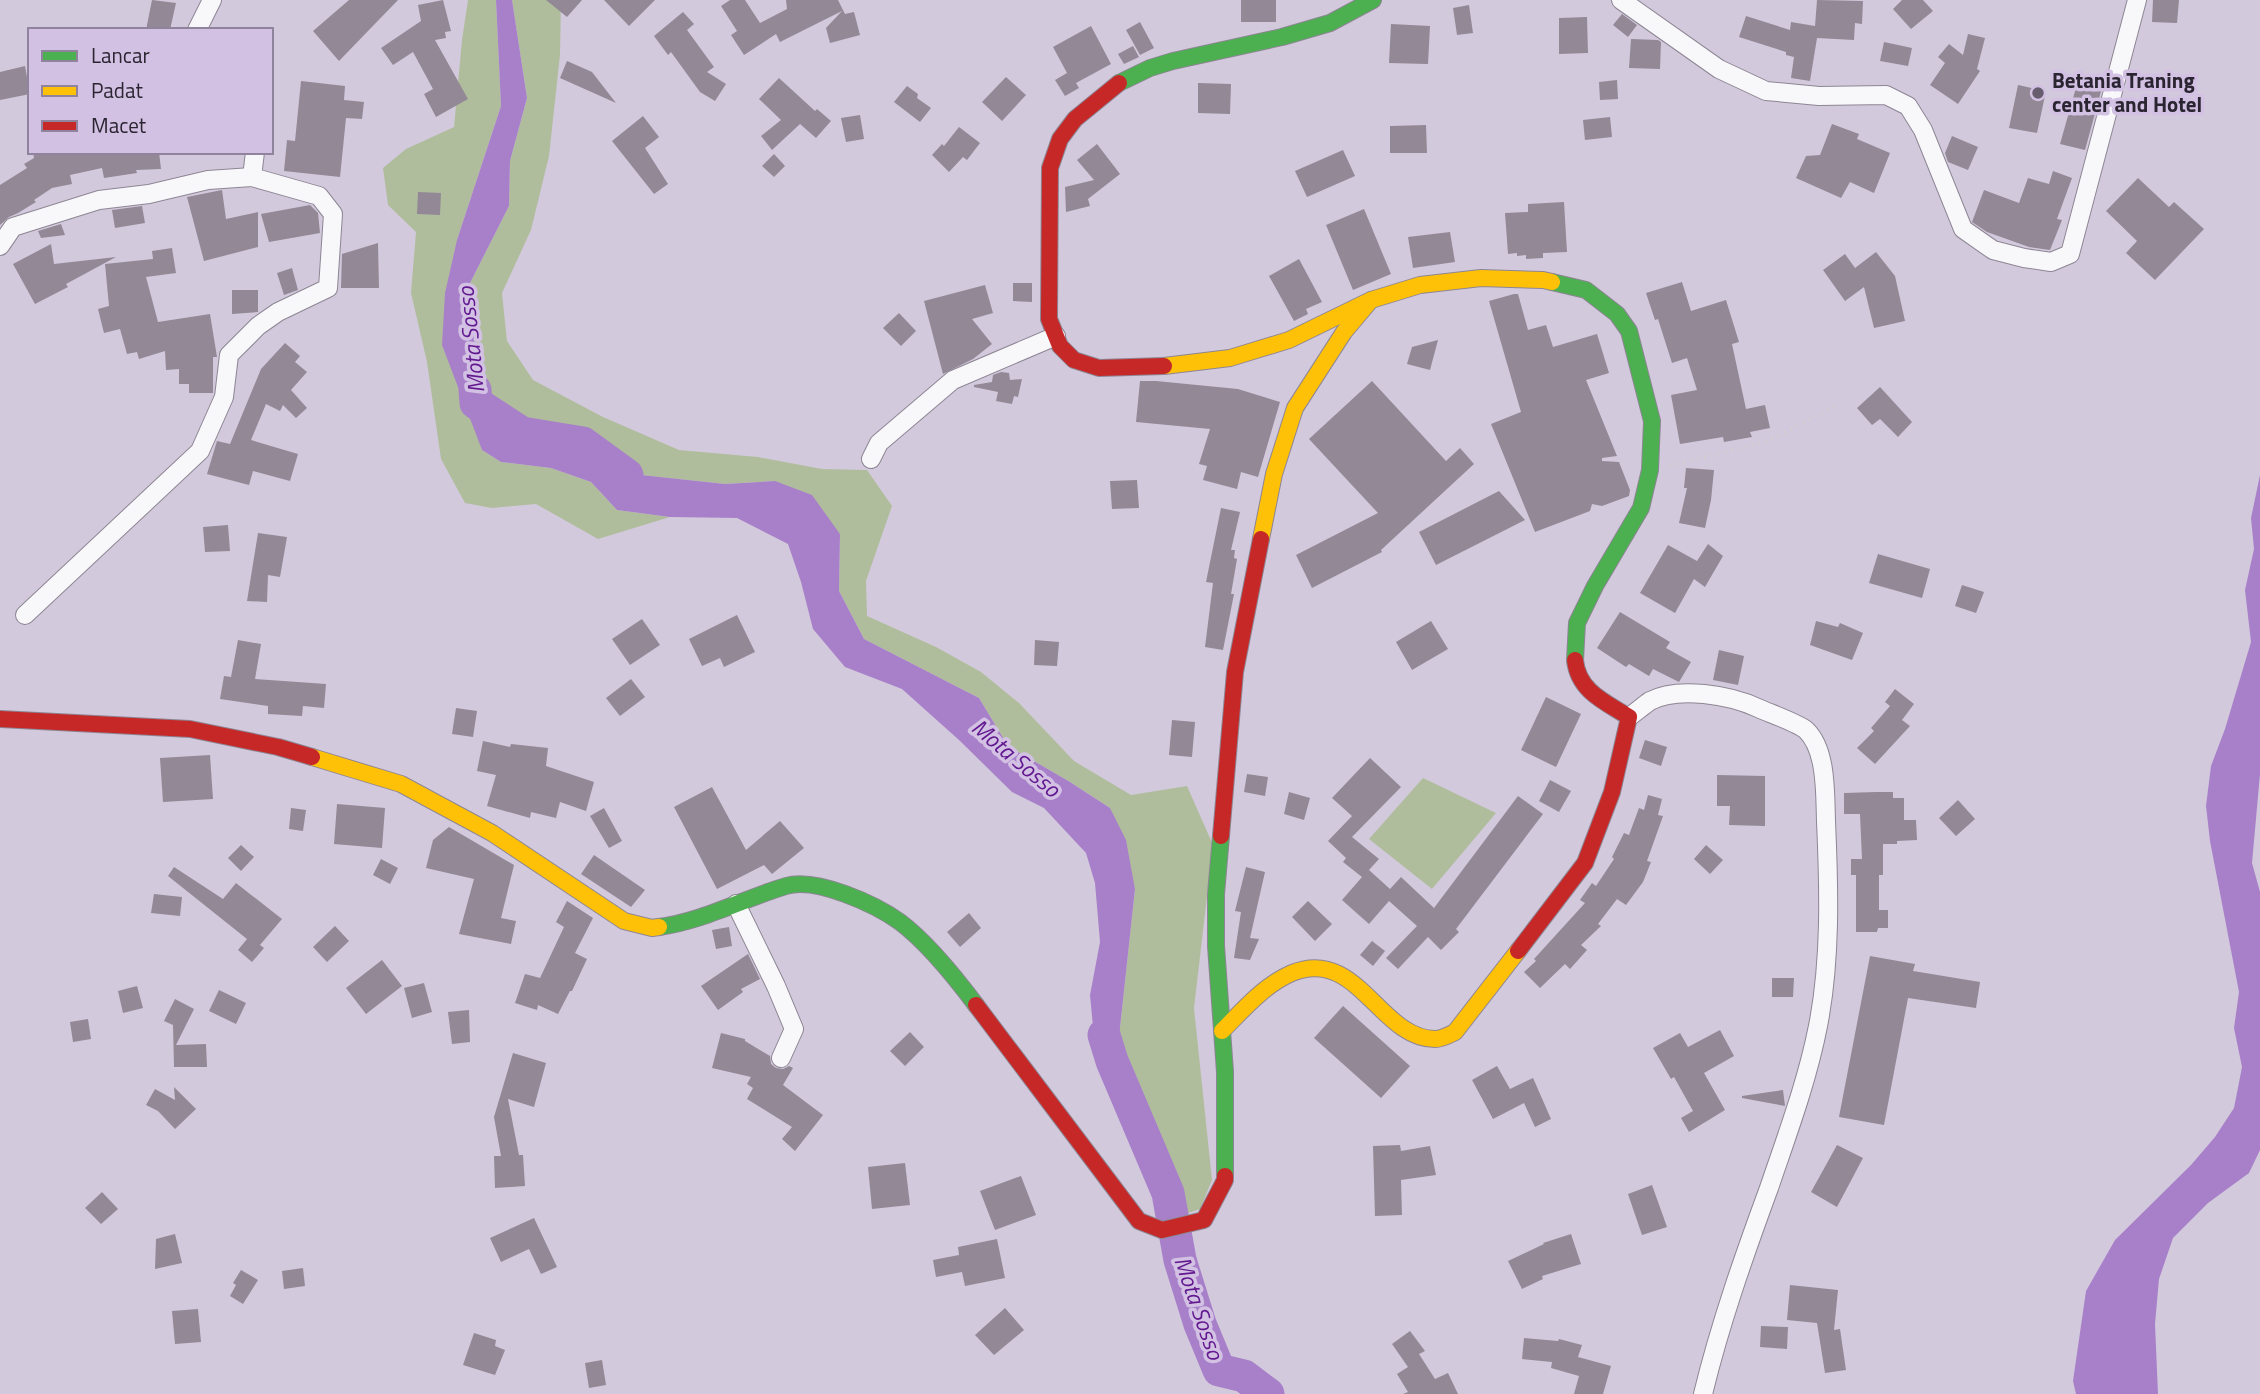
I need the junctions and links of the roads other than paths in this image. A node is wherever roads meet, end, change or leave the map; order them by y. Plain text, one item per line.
1 (212, 0) edge
2 (1373, 0) edge
3 (1621, 0) edge
4 (2137, 0) edge
5 (198, 28) edge
6 (255, 154) edge
7 (252, 177) junction
8 (0, 246) edge
9 (1371, 300) junction
10 (1056, 336) junction
11 (871, 459) dead end
12 (25, 615) dead end
13 (1629, 717) junction
14 (0, 719) edge
15 (736, 904) junction
16 (1222, 1031) junction
17 (781, 1058) dead end
18 (1703, 1394) edge

1 - 5 street
2 - 10 street
3 - 4 street
6 - 7 street
7 - 8 street
7 - 12 street
9 - 10 street
9 - 13 street
9 - 16 street
10 - 11 street
13 - 16 street
13 - 18 street
14 - 15 street
15 - 16 street
15 - 17 street

